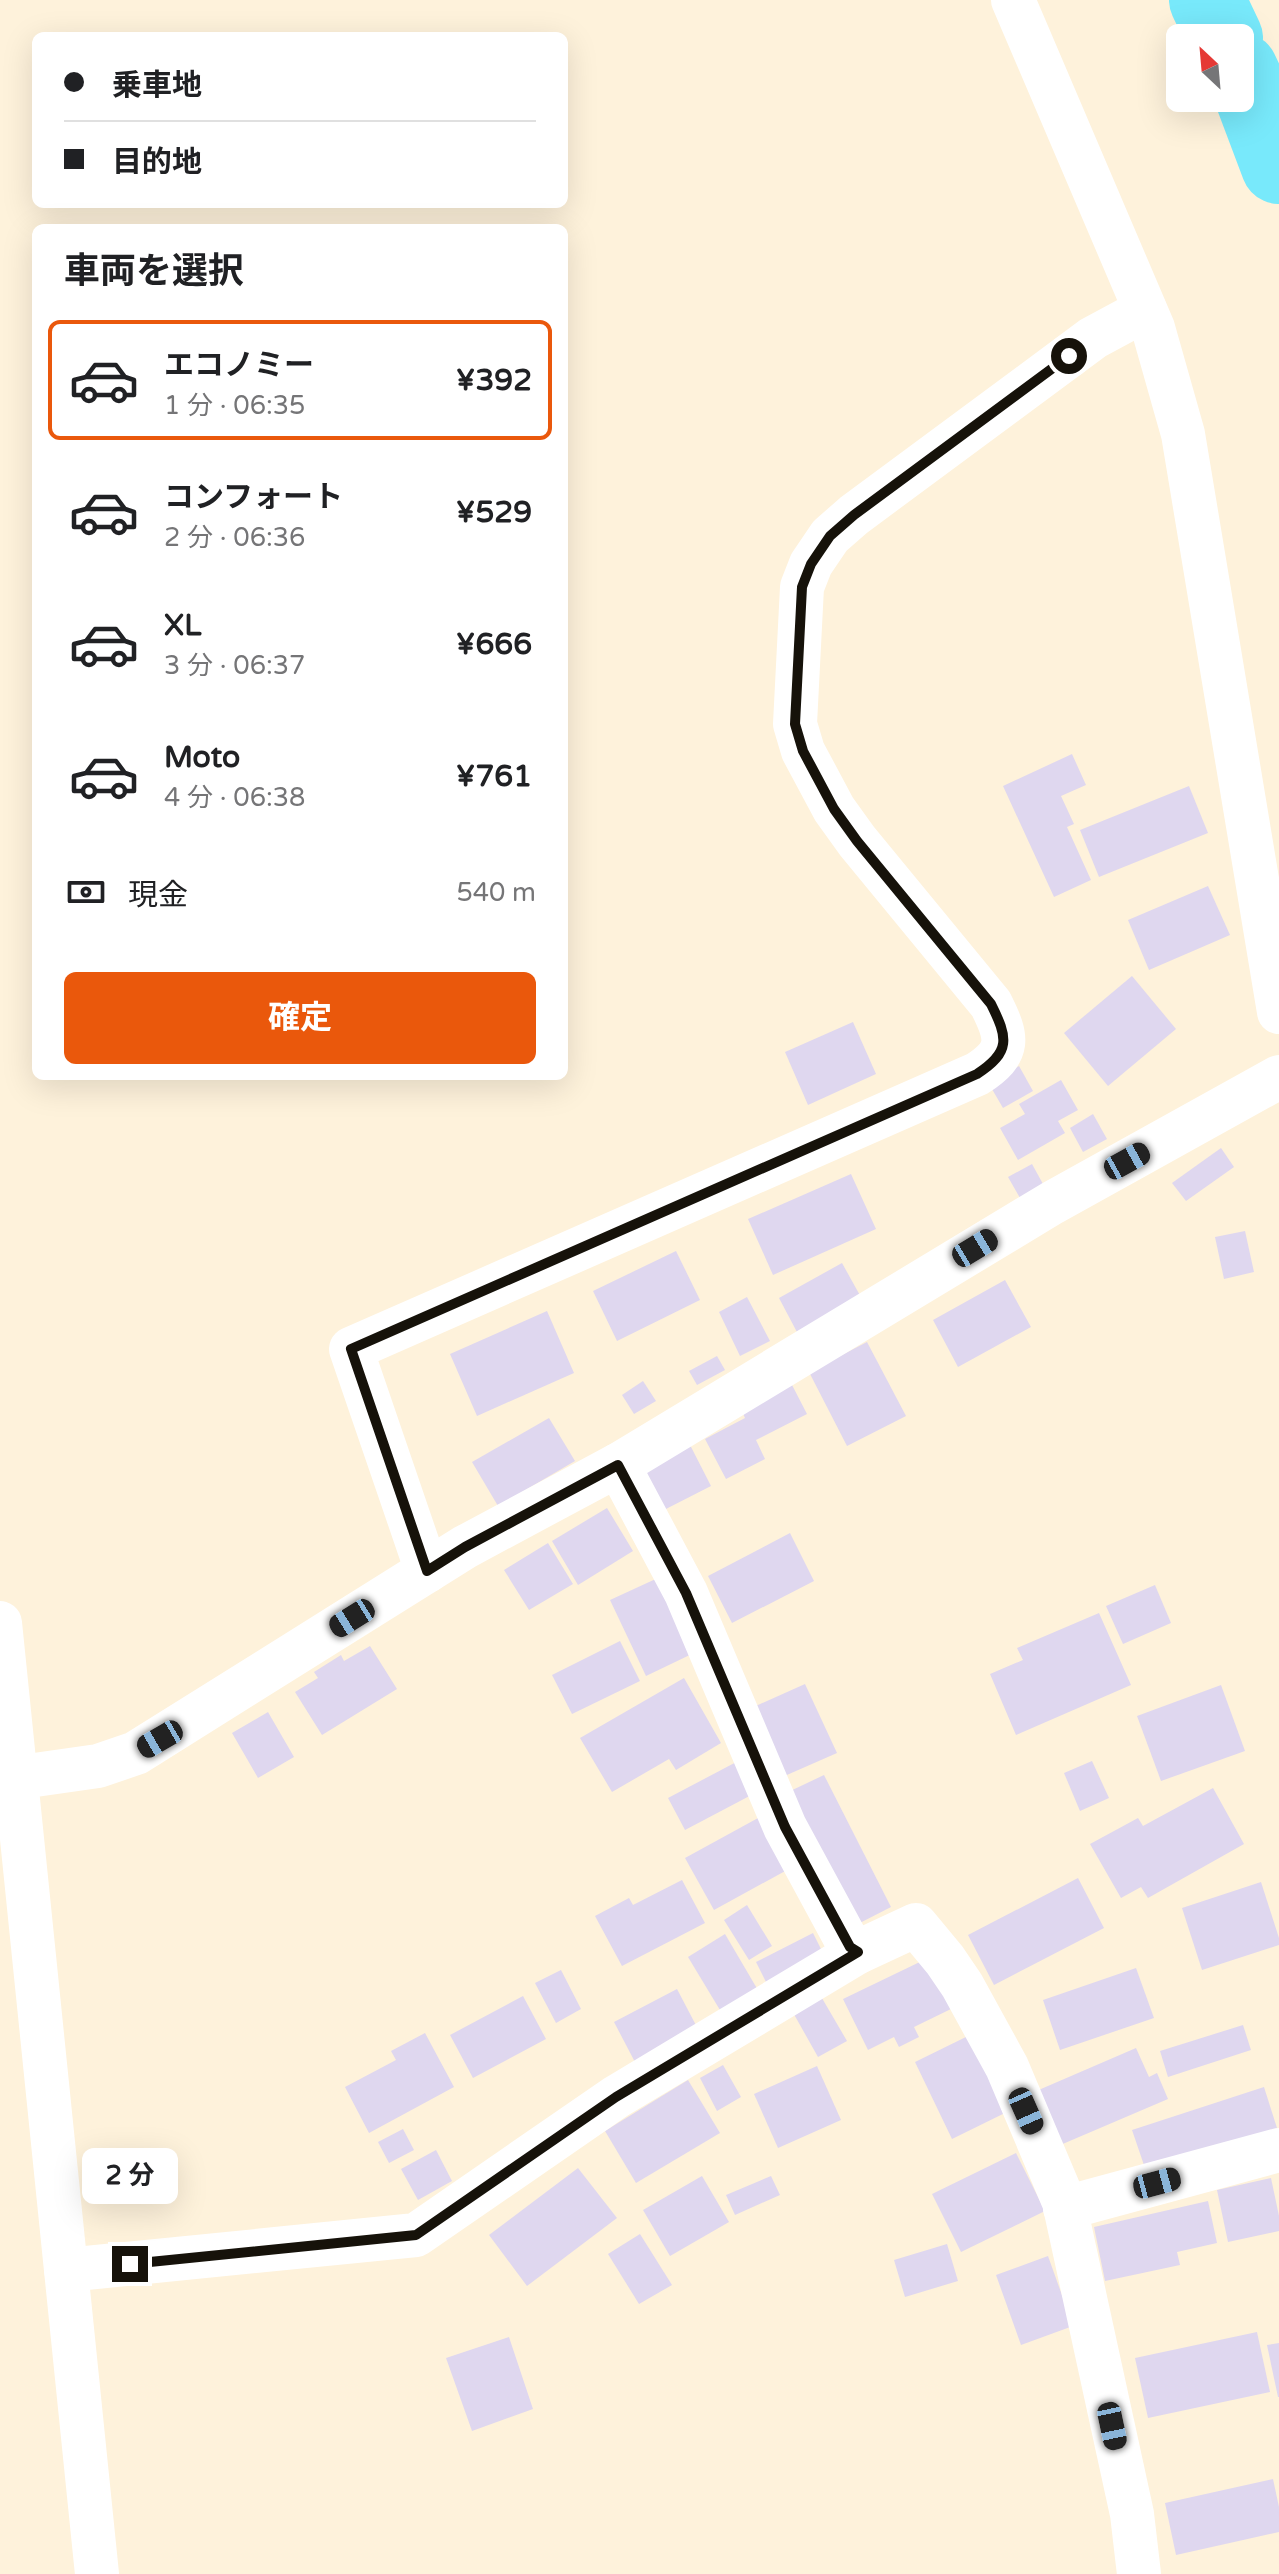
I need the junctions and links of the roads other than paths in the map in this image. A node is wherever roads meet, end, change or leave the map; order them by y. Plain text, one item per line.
1 (1013, 0) edge
2 (1145, 310) junction
3 (1279, 1012) edge
4 (1279, 1077) edge
5 (618, 1465) junction
6 (427, 1571) junction
7 (0, 1623) edge
8 (8, 1779) edge
9 (858, 1952) junction
10 (1279, 2150) edge
11 (1065, 2208) junction
12 (66, 2270) junction
13 (97, 2574) edge
14 (1139, 2574) edge

1 - 2 street
2 - 3 street
2 - 6 street
4 - 5 street
5 - 6 street
5 - 9 street
6 - 8 street
7 - 8 street
8 - 12 street
9 - 11 street
9 - 12 street
10 - 11 street
11 - 14 street
12 - 13 street

